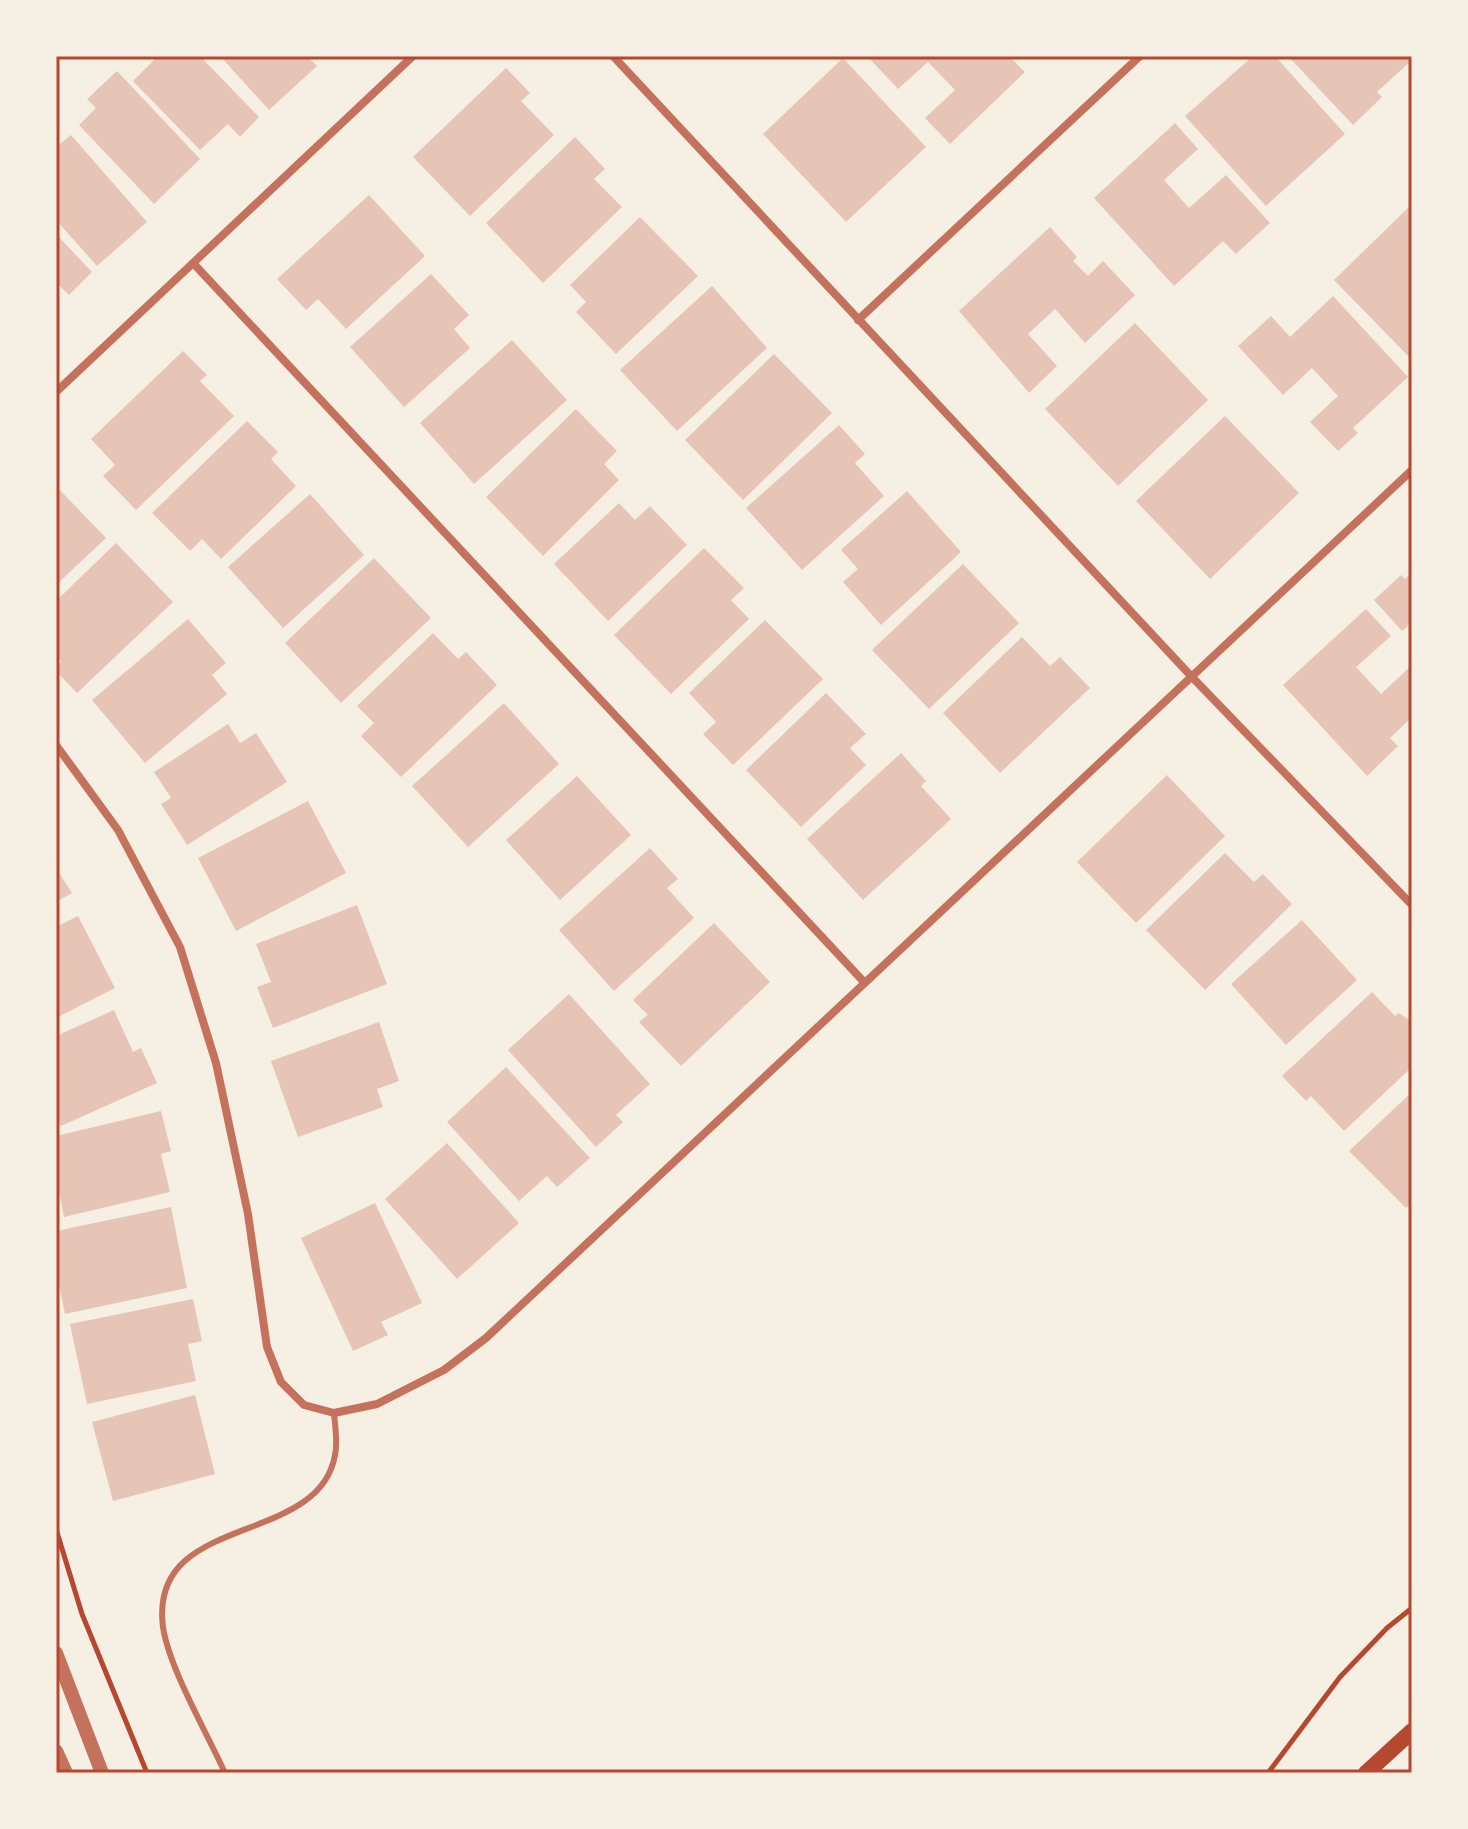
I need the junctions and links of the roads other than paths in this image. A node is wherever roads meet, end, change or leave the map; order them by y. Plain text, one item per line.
1 (413, 56) edge
2 (613, 56) edge
3 (1140, 56) edge
4 (193, 263) junction
5 (858, 320) junction
6 (56, 392) edge
7 (1412, 470) edge
8 (1191, 676) junction
9 (56, 745) edge
10 (1412, 905) edge
11 (864, 982) junction
12 (334, 1413) junction
13 (56, 1653) edge
14 (1412, 1731) edge
15 (56, 1751) edge
16 (66, 1773) edge
17 (102, 1773) edge
18 (225, 1773) edge
19 (1366, 1773) edge

1 - 4 street
2 - 5 street
3 - 5 street
4 - 6 street
4 - 11 street
5 - 8 street
7 - 8 street
8 - 10 street
8 - 11 street
9 - 12 street
11 - 12 street
12 - 18 lane
13 - 17 street
14 - 19 main road
15 - 16 street

